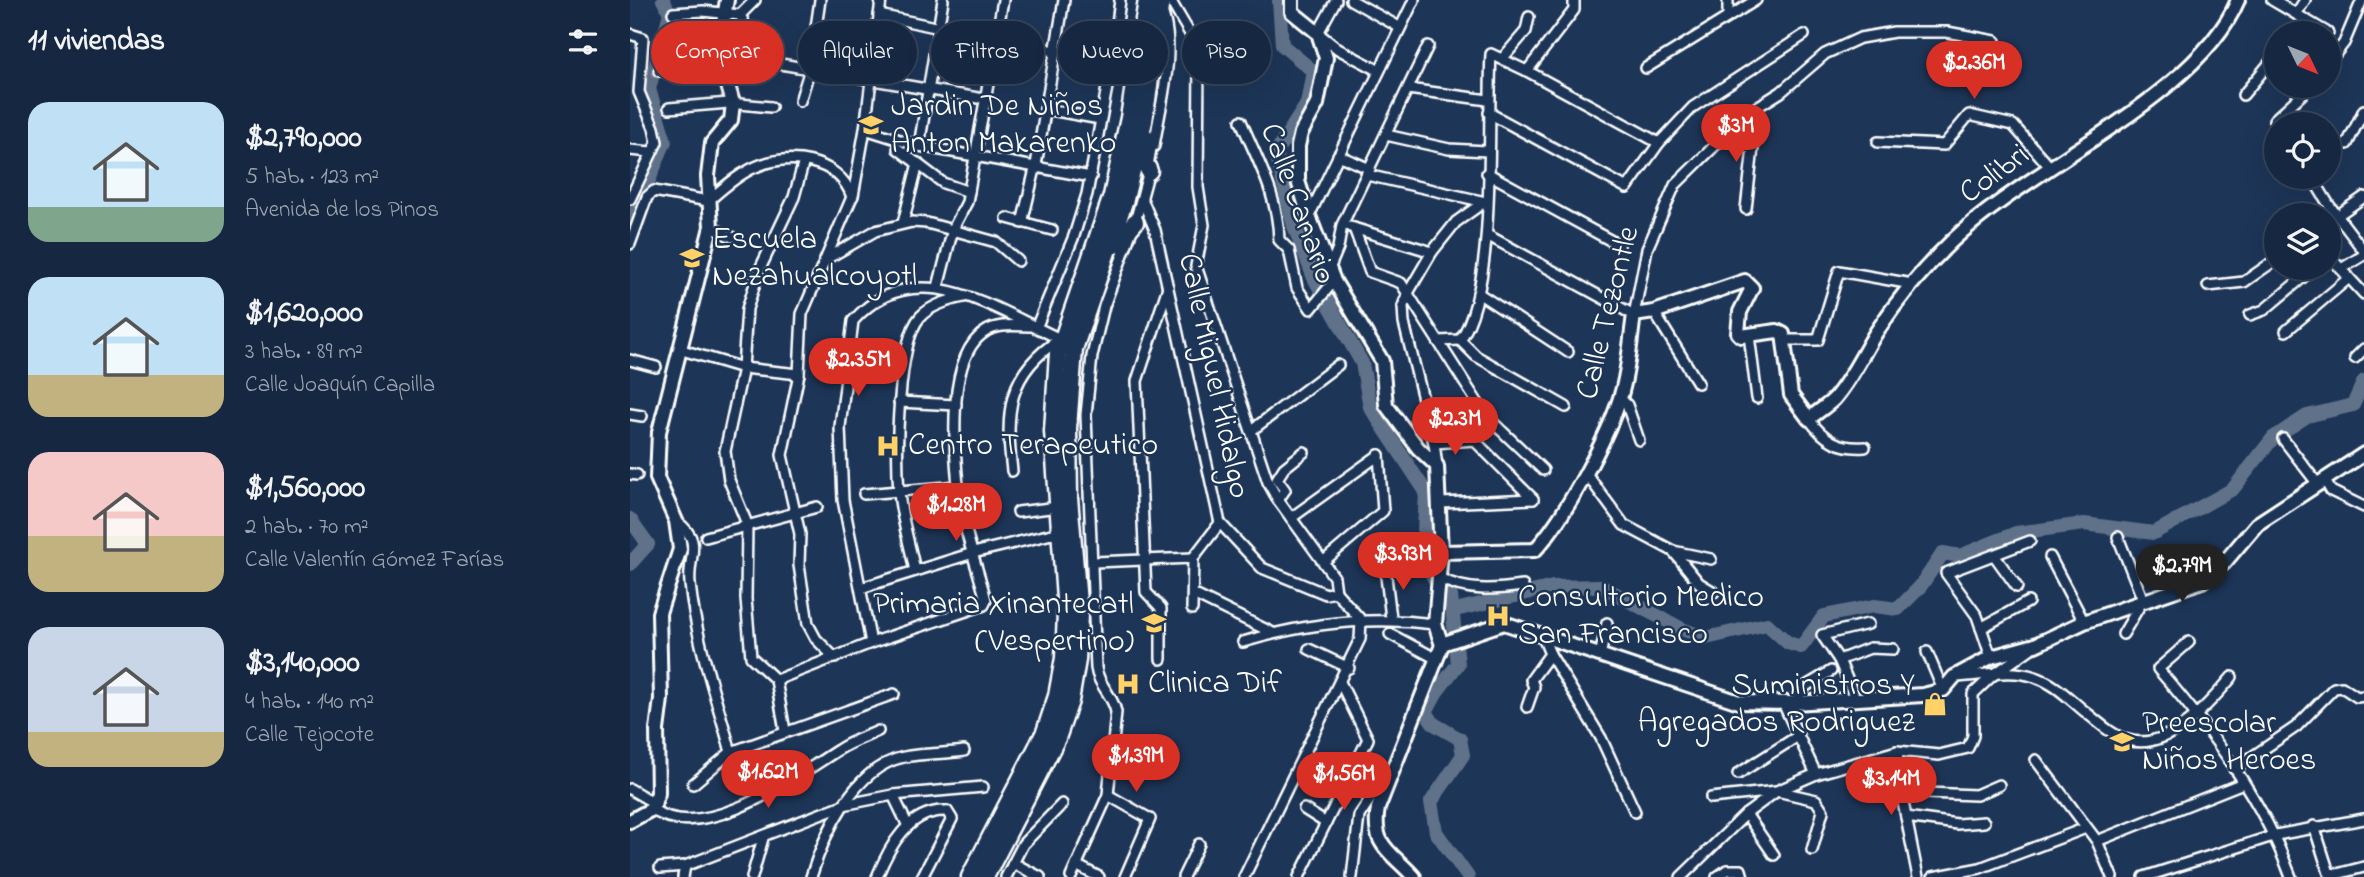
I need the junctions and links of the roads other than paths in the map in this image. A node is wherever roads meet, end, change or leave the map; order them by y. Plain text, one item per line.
1 (755, 0) edge
2 (820, 0) edge
3 (881, 0) edge
4 (943, 0) edge
5 (1003, 0) edge
6 (1065, 0) edge
7 (1120, 0) edge
8 (1292, 0) edge
9 (1336, 0) edge
10 (1351, 0) edge
11 (1414, 0) edge
12 (1574, 0) edge
13 (1728, 0) edge
14 (1756, 0) edge
15 (2238, 0) edge
16 (2272, 0) edge
17 (2305, 0) edge
18 (2362, 0) edge
19 (1160, 1) edge
20 (726, 6) edge
21 (673, 13) dead end
22 (2296, 14) junction
23 (740, 15) junction
24 (879, 15) junction
25 (1728, 16) junction
26 (1529, 17) dead end
27 (2305, 20) edge
28 (817, 21) edge
29 (878, 21) edge
30 (939, 21) edge
31 (999, 21) edge
32 (1117, 21) edge
33 (1155, 21) edge
34 (931, 26) edge
35 (1399, 27) junction
36 (1318, 33) junction
37 (634, 35) edge
38 (1804, 35) dead end
39 (1996, 41) dead end
40 (2344, 43) joint
41 (1428, 46) dead end
42 (2342, 46) edge
43 (1044, 49) edge
44 (1055, 51) junction
45 (1058, 51) edge
46 (1502, 60) junction
47 (798, 67) edge
48 (1646, 68) dead end
49 (1378, 70) junction
50 (1527, 71) junction
51 (2264, 71) edge
52 (931, 80) edge
53 (726, 84) edge
54 (805, 84) edge
55 (871, 84) edge
56 (900, 84) edge
57 (988, 84) edge
58 (1107, 84) edge
59 (1139, 84) edge
60 (1145, 84) edge
61 (1154, 84) edge
62 (930, 88) junction
63 (1408, 89) junction
64 (635, 91) edge
65 (2244, 95) dead end
66 (978, 98) dead end
67 (2297, 98) edge
68 (1488, 100) junction
69 (800, 102) dead end
70 (733, 103) junction
71 (669, 107) dead end
72 (771, 107) dead end
73 (1045, 109) junction
74 (2364, 110) edge
75 (2282, 112) edge
76 (1489, 113) junction
77 (1100, 119) junction
78 (1241, 121) dead end
79 (1738, 124) junction
80 (865, 129) junction
81 (1386, 135) junction
82 (1878, 142) dead end
83 (1659, 143) junction
84 (2347, 144) dead end
85 (919, 146) junction
86 (898, 149) dead end
87 (630, 150) edge
88 (1488, 151) junction
89 (651, 152) junction
90 (976, 155) junction
91 (1338, 155) junction
92 (804, 161) junction
93 (918, 163) junction
94 (1036, 166) junction
95 (2050, 167) junction
96 (1149, 171) junction
97 (1368, 172) junction
98 (1488, 173) junction
99 (1091, 177) junction
100 (969, 192) junction
101 (852, 197) junction
102 (2364, 197) edge
103 (630, 199) edge
104 (1142, 199) junction
105 (708, 201) junction
106 (1484, 201) junction
107 (1746, 209) dead end
108 (2341, 213) edge
109 (1309, 216) junction
110 (1007, 218) dead end
111 (2341, 219) edge
112 (1135, 222) junction
113 (903, 223) junction
114 (1022, 223) junction
115 (1342, 225) junction
116 (711, 227) junction
117 (1354, 228) junction
118 (953, 229) junction
119 (1052, 230) dead end
120 (1487, 235) junction
121 (733, 237) dead end
122 (630, 244) edge
123 (1619, 245) dead end
124 (1432, 252) junction
125 (2364, 253) edge
126 (828, 258) junction
127 (1018, 261) dead end
128 (1329, 267) junction
129 (1101, 268) junction
130 (2264, 268) edge
131 (2341, 269) joint
132 (2349, 278) junction
133 (2300, 280) edge
134 (1912, 284) junction
135 (1330, 285) junction
136 (2208, 286) dead end
137 (938, 287) junction
138 (1168, 287) junction
139 (1408, 293) junction
140 (1478, 293) junction
141 (2364, 294) edge
142 (965, 297) junction
143 (1654, 312) junction
144 (1634, 315) junction
145 (2250, 315) dead end
146 (1034, 327) junction
147 (2286, 331) dead end
148 (1749, 335) junction
149 (1060, 339) junction
150 (1460, 340) junction
151 (1784, 340) junction
152 (1438, 341) junction
153 (2364, 349) edge
154 (682, 350) junction
155 (1568, 352) dead end
156 (2355, 358) dead end
157 (630, 360) edge
158 (1338, 365) dead end
159 (656, 367) dead end
160 (743, 368) junction
161 (799, 374) junction
162 (1698, 383) dead end
163 (1620, 398) junction
164 (1757, 398) dead end
165 (899, 402) junction
166 (956, 405) junction
167 (1566, 407) dead end
168 (630, 414) edge
169 (642, 416) dead end
170 (1809, 419) junction
171 (1252, 430) junction
172 (2283, 439) dead end
173 (1639, 440) dead end
174 (1434, 443) junction
175 (1865, 447) dead end
176 (1304, 452) dead end
177 (2364, 454) edge
178 (1437, 466) junction
179 (1543, 470) dead end
180 (1012, 471) dead end
181 (1584, 472) junction
182 (2320, 481) junction
183 (958, 486) junction
184 (899, 492) junction
185 (864, 494) dead end
186 (1278, 500) junction
187 (1441, 503) junction
188 (817, 507) dead end
189 (1058, 507) junction
190 (2364, 507) edge
191 (796, 511) junction
192 (1018, 512) dead end
193 (1291, 518) junction
194 (676, 521) junction
195 (1220, 523) junction
196 (747, 524) junction
197 (1060, 532) junction
198 (706, 537) dead end
199 (2118, 537) dead end
200 (2030, 541) dead end
201 (1673, 551) junction
202 (1441, 552) junction
203 (973, 553) junction
204 (1994, 555) junction
205 (2050, 557) dead end
206 (1193, 558) junction
207 (1711, 559) dead end
208 (1146, 561) junction
209 (1094, 562) junction
210 (1324, 562) junction
211 (1385, 568) dead end
212 (915, 571) junction
213 (1439, 579) junction
214 (1523, 586) dead end
215 (2017, 587) dead end
216 (861, 589) junction
217 (1095, 591) junction
218 (1077, 592) junction
219 (1336, 592) junction
220 (1714, 592) dead end
221 (1193, 594) junction
222 (2143, 600) junction
223 (2028, 602) dead end
224 (1192, 609) dead end
225 (1391, 618) junction
226 (1360, 620) junction
227 (2084, 622) junction
228 (1607, 623) dead end
229 (1436, 624) junction
230 (1868, 624) dead end
231 (1981, 628) junction
232 (1273, 633) junction
233 (1390, 634) dead end
234 (2123, 634) dead end
235 (1542, 635) junction
236 (1243, 642) dead end
237 (2189, 642) dead end
238 (871, 643) junction
239 (1442, 645) junction
240 (2035, 646) junction
241 (1309, 649) dead end
242 (1893, 649) dead end
243 (1927, 652) dead end
244 (1550, 654) junction
245 (1600, 656) junction
246 (1991, 657) junction
247 (835, 658) junction
248 (1436, 658) junction
249 (1161, 659) dead end
250 (1839, 660) junction
251 (1349, 668) junction
252 (1831, 671) dead end
253 (1992, 676) junction
254 (1954, 677) junction
255 (2232, 677) dead end
256 (776, 680) junction
257 (1341, 684) junction
258 (1943, 690) junction
259 (894, 694) dead end
260 (2364, 696) edge
261 (1856, 700) junction
262 (1789, 703) junction
263 (1527, 707) dead end
264 (2199, 716) junction
265 (785, 731) junction
266 (877, 731) dead end
267 (1798, 736) junction
268 (964, 751) dead end
269 (1897, 751) junction
270 (731, 752) junction
271 (2036, 760) dead end
272 (2234, 769) junction
273 (1738, 774) dead end
274 (1816, 774) junction
275 (1388, 782) junction
276 (2243, 783) junction
277 (693, 784) dead end
278 (1999, 785) dead end
279 (983, 787) dead end
280 (630, 789) edge
281 (1777, 791) junction
282 (1901, 792) junction
283 (894, 795) junction
284 (1108, 795) junction
285 (1711, 798) dead end
286 (1062, 804) dead end
287 (842, 805) junction
288 (654, 807) junction
289 (1304, 809) dead end
290 (1635, 812) dead end
291 (1746, 814) junction
292 (1906, 817) junction
293 (2364, 819) edge
294 (630, 821) edge
295 (1326, 822) junction
296 (1984, 822) dead end
297 (908, 826) junction
298 (2314, 826) junction
299 (2086, 828) junction
300 (2276, 835) junction
301 (764, 838) junction
302 (2097, 842) junction
303 (1199, 844) dead end
304 (1812, 850) dead end
305 (1774, 855) dead end
306 (1013, 863) junction
307 (1076, 865) junction
308 (685, 866) junction
309 (2364, 867) edge
310 (660, 868) dead end
311 (1026, 874) edge
312 (2156, 875) edge
313 (683, 877) edge
314 (752, 877) edge
315 (811, 877) edge
316 (877, 877) edge
317 (922, 877) edge
318 (970, 877) edge
319 (985, 877) edge
320 (1006, 877) edge
321 (1040, 877) edge
322 (1071, 877) edge
323 (1099, 877) edge
324 (1125, 877) edge
325 (1183, 877) edge
326 (1244, 877) edge
327 (1299, 877) edge
328 (1352, 877) edge
329 (1414, 877) edge
330 (1681, 877) edge
331 (1717, 877) edge
332 (1743, 877) edge
333 (1918, 877) edge
334 (1933, 877) edge
335 (2112, 877) edge
336 (2144, 877) edge
337 (2291, 877) edge

1 - 23 street
2 - 28 street
3 - 24 street
4 - 30 street
5 - 31 street
6 - 44 street
7 - 32 street
8 - 36 street
9 - 36 street
10 - 35 street
11 - 35 street
12 - 50 street
13 - 25 street
14 - 25 street
15 - 95 street, Colibri
16 - 22 street
17 - 22 street
18 - 40 street
19 - 33 highway
19 - 96 street
19 - 171 street
20 - 21 street
20 - 23 street
22 - 27 street
23 - 47 street
24 - 29 street
24 - 34 street
25 - 48 street
26 - 46 street
35 - 49 street
36 - 49 street
36 - 109 street
37 - 64 street
38 - 83 street
39 - 79 street, Calle Tezontle
40 - 42 street
41 - 63 street
43 - 44 street
44 - 45 street
44 - 73 street
46 - 50 street
46 - 68 street
49 - 91 street
50 - 83 street
51 - 65 street
52 - 62 street
53 - 70 street
54 - 69 street
55 - 80 street
56 - 62 street
57 - 90 street
58 - 77 street
59 - 149 highway
60 - 129 highway
61 - 96 highway
62 - 66 street
62 - 85 street
63 - 68 street
63 - 81 street
64 - 89 street
67 - 75 street
68 - 76 street
70 - 71 street
70 - 72 street
70 - 105 street
73 - 77 street
73 - 94 street
74 - 84 street
76 - 83 street
76 - 88 street
77 - 99 street
78 - 135 street, Calle Canario
79 - 107 street
79 - 144 street, Calle Tezontle
80 - 85 street
80 - 101 street
81 - 88 street
81 - 97 street
82 - 95 street
85 - 90 street
86 - 93 street
87 - 89 street
88 - 98 street
89 - 103 street
90 - 94 street
90 - 100 street
91 - 97 street
91 - 109 street
92 - 101 street
92 - 105 street
92 - 160 street
93 - 100 street
93 - 113 street
94 - 99 street
94 - 114 street
95 - 134 street, Colibri
96 - 104 street
97 - 106 street
97 - 115 street
98 - 106 street
98 - 123 street
99 - 146 street
100 - 118 street
101 - 126 street
102 - 108 street
104 - 112 street
104 - 138 street, Calle Miguel Hidalgo
105 - 116 street
105 - 122 street
106 - 120 street
106 - 124 street
109 - 128 street
110 - 114 street
111 - 125 street
112 - 129 highway
112 - 209 street
113 - 118 street
113 - 126 street
114 - 119 street
115 - 117 street
115 - 128 street
116 - 121 street
116 - 154 street
117 - 124 street
117 - 139 street
118 - 127 street
118 - 137 street
120 - 140 street
120 - 144 street
124 - 139 street
125 - 131 street
126 - 161 street
128 - 135 street
129 - 218 highway
130 - 136 street
131 - 132 street
132 - 141 street
132 - 147 street
133 - 145 street
134 - 151 street
134 - 170 street, Colibri
135 - 178 street
137 - 142 street
137 - 216 street
138 - 195 street, Calle Miguel Hidalgo
138 - 208 street
139 - 152 street
139 - 174 street
140 - 150 street
140 - 155 street
142 - 146 street
142 - 165 street
143 - 144 street
143 - 148 street
143 - 162 street
144 - 163 street, Calle Tezontle
146 - 149 street
146 - 166 street
148 - 151 street
148 - 164 street
149 - 180 street
149 - 189 highway
150 - 152 street
150 - 167 street
151 - 170 street
152 - 179 street
153 - 156 street
154 - 160 street
154 - 194 street
157 - 159 street
158 - 171 street
160 - 161 street
160 - 196 street
161 - 191 street
163 - 173 street
163 - 181 street, Calle Tezontle
165 - 166 street
165 - 184 street
166 - 183 street
168 - 169 street
170 - 175 street
171 - 186 street
172 - 182 street
174 - 178 street
174 - 187 street
176 - 186 street
177 - 182 street
178 - 187 street
181 - 201 street
181 - 202 street, Calle Tezontle
182 - 190 street
182 - 222 street
183 - 184 street
183 - 203 street
184 - 185 street
184 - 212 street
186 - 193 street
187 - 202 street
188 - 191 street
189 - 192 street
189 - 197 highway
191 - 196 street
191 - 247 street
193 - 210 street
193 - 210 street
194 - 270 street
194 - 288 street
195 - 206 street, Calle Miguel Hidalgo
195 - 219 street
196 - 198 street
196 - 256 street
197 - 203 street
197 - 318 highway
199 - 222 street
200 - 204 street
201 - 207 street
201 - 220 street
202 - 213 street
203 - 212 street
203 - 238 street
204 - 215 street
204 - 231 street
205 - 227 street
206 - 208 street
206 - 221 street
208 - 209 street
208 - 249 street
209 - 217 street
210 - 219 street
211 - 225 street
212 - 216 street
213 - 214 street
213 - 229 street
216 - 238 street
217 - 218 street
217 - 284 street
218 - 319 highway
219 - 226 street
221 - 224 street
221 - 232 street
222 - 227 street
222 - 234 street
223 - 231 street
225 - 226 street
225 - 229 street
226 - 232 street
226 - 251 street
227 - 240 street
228 - 245 street
229 - 239 street
230 - 250 street
231 - 246 street
232 - 236 street
233 - 248 street
235 - 239 street
235 - 244 street
235 - 245 street
237 - 264 street
238 - 247 street
239 - 248 street
240 - 246 street
240 - 253 street
241 - 251 street
242 - 250 street
243 - 258 street
244 - 263 street
244 - 290 street
245 - 262 street
246 - 254 street
247 - 256 street
248 - 275 street
250 - 261 street
251 - 257 street
252 - 262 street
253 - 254 street
253 - 264 street
253 - 269 street
254 - 258 street
255 - 264 street
256 - 265 street
257 - 295 street
257 - 326 street
258 - 261 street
259 - 265 street
260 - 272 street
261 - 262 street
262 - 267 street
264 - 272 street
265 - 270 street
266 - 288 street
267 - 273 street
267 - 274 street
268 - 287 street
269 - 274 street
269 - 282 street
270 - 277 street
271 - 299 street
272 - 276 street
274 - 281 street
275 - 328 street
275 - 329 street
276 - 300 street
276 - 302 street
278 - 282 street
279 - 283 street
280 - 288 street
281 - 285 street
281 - 291 street
281 - 304 street
282 - 292 street
283 - 287 street
283 - 297 street
284 - 307 street
284 - 324 street
286 - 306 street
287 - 301 street
287 - 315 street
288 - 294 street
289 - 295 street
291 - 305 street
291 - 330 street
292 - 296 street
292 - 333 street
293 - 298 street
295 - 327 street
297 - 316 street
297 - 317 street
298 - 300 street
298 - 309 street
299 - 302 street
299 - 334 street
300 - 312 street
300 - 337 street
301 - 308 street
301 - 314 street
302 - 335 street
303 - 325 street
306 - 311 street
306 - 320 street
307 - 322 street
307 - 323 street
308 - 310 street
308 - 313 street
311 - 321 street
312 - 336 street
331 - 332 street

